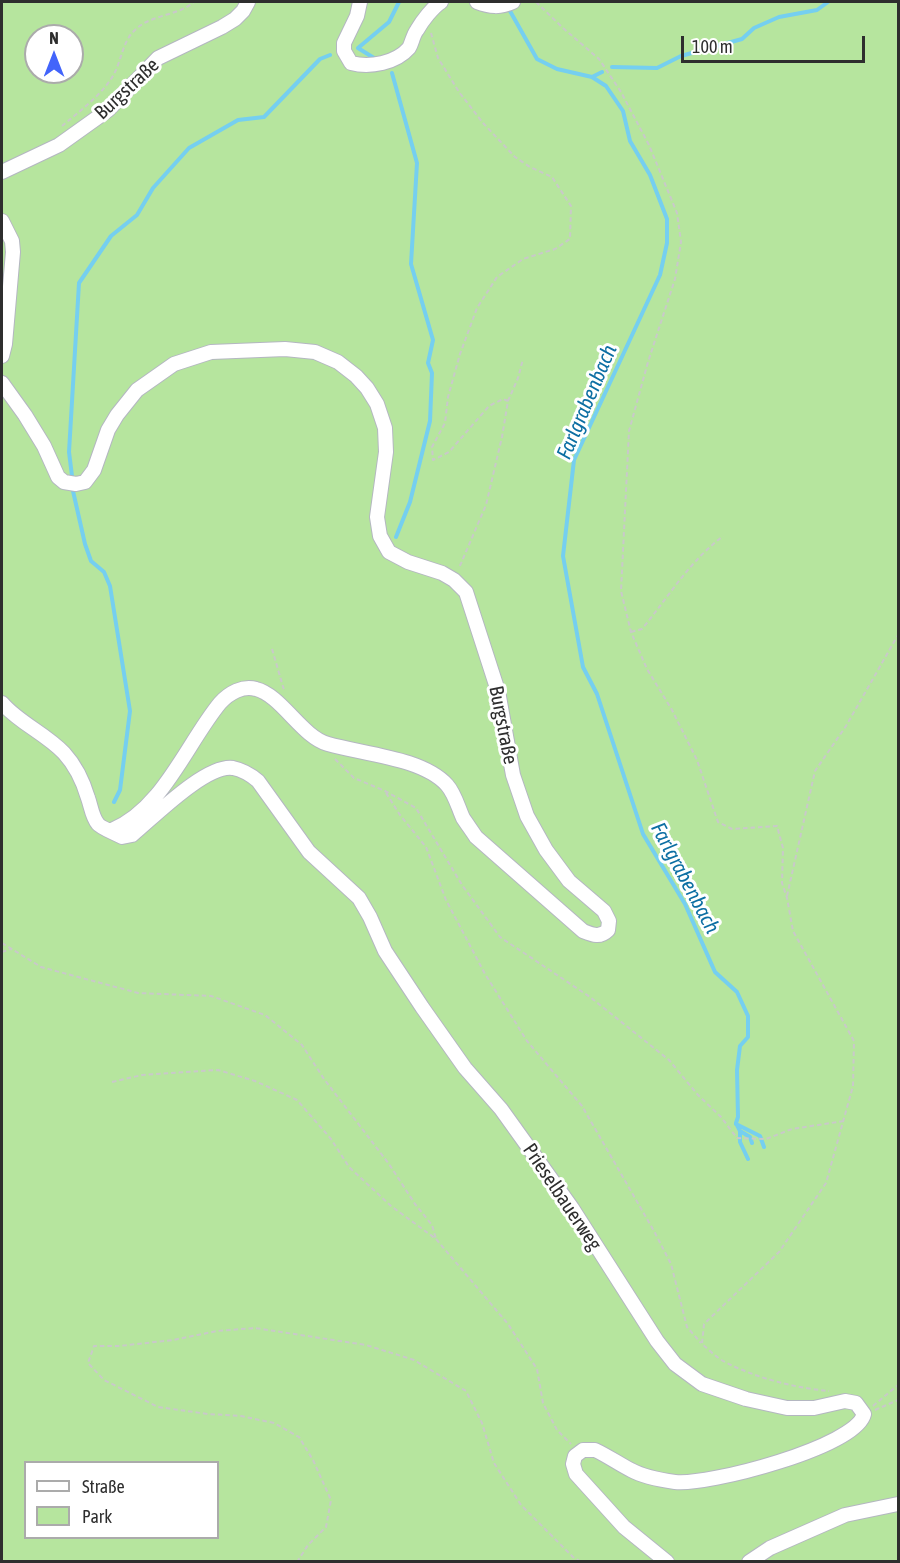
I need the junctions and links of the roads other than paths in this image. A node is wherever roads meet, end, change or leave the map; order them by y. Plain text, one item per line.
1 (248, 2) edge
2 (360, 2) edge
3 (441, 2) edge
4 (477, 2) edge
5 (513, 2) edge
6 (2, 172) edge
7 (2, 221) edge
8 (2, 356) edge
9 (2, 383) edge
10 (2, 703) edge
11 (112, 830) junction
12 (898, 1504) edge
13 (667, 1562) edge
14 (749, 1562) edge

1 - 6 street, Burgstraße
2 - 3 street
4 - 5 street
7 - 8 street
9 - 11 street, Burgstraße
10 - 11 street
11 - 13 street, Prieselbauerweg
12 - 14 street

